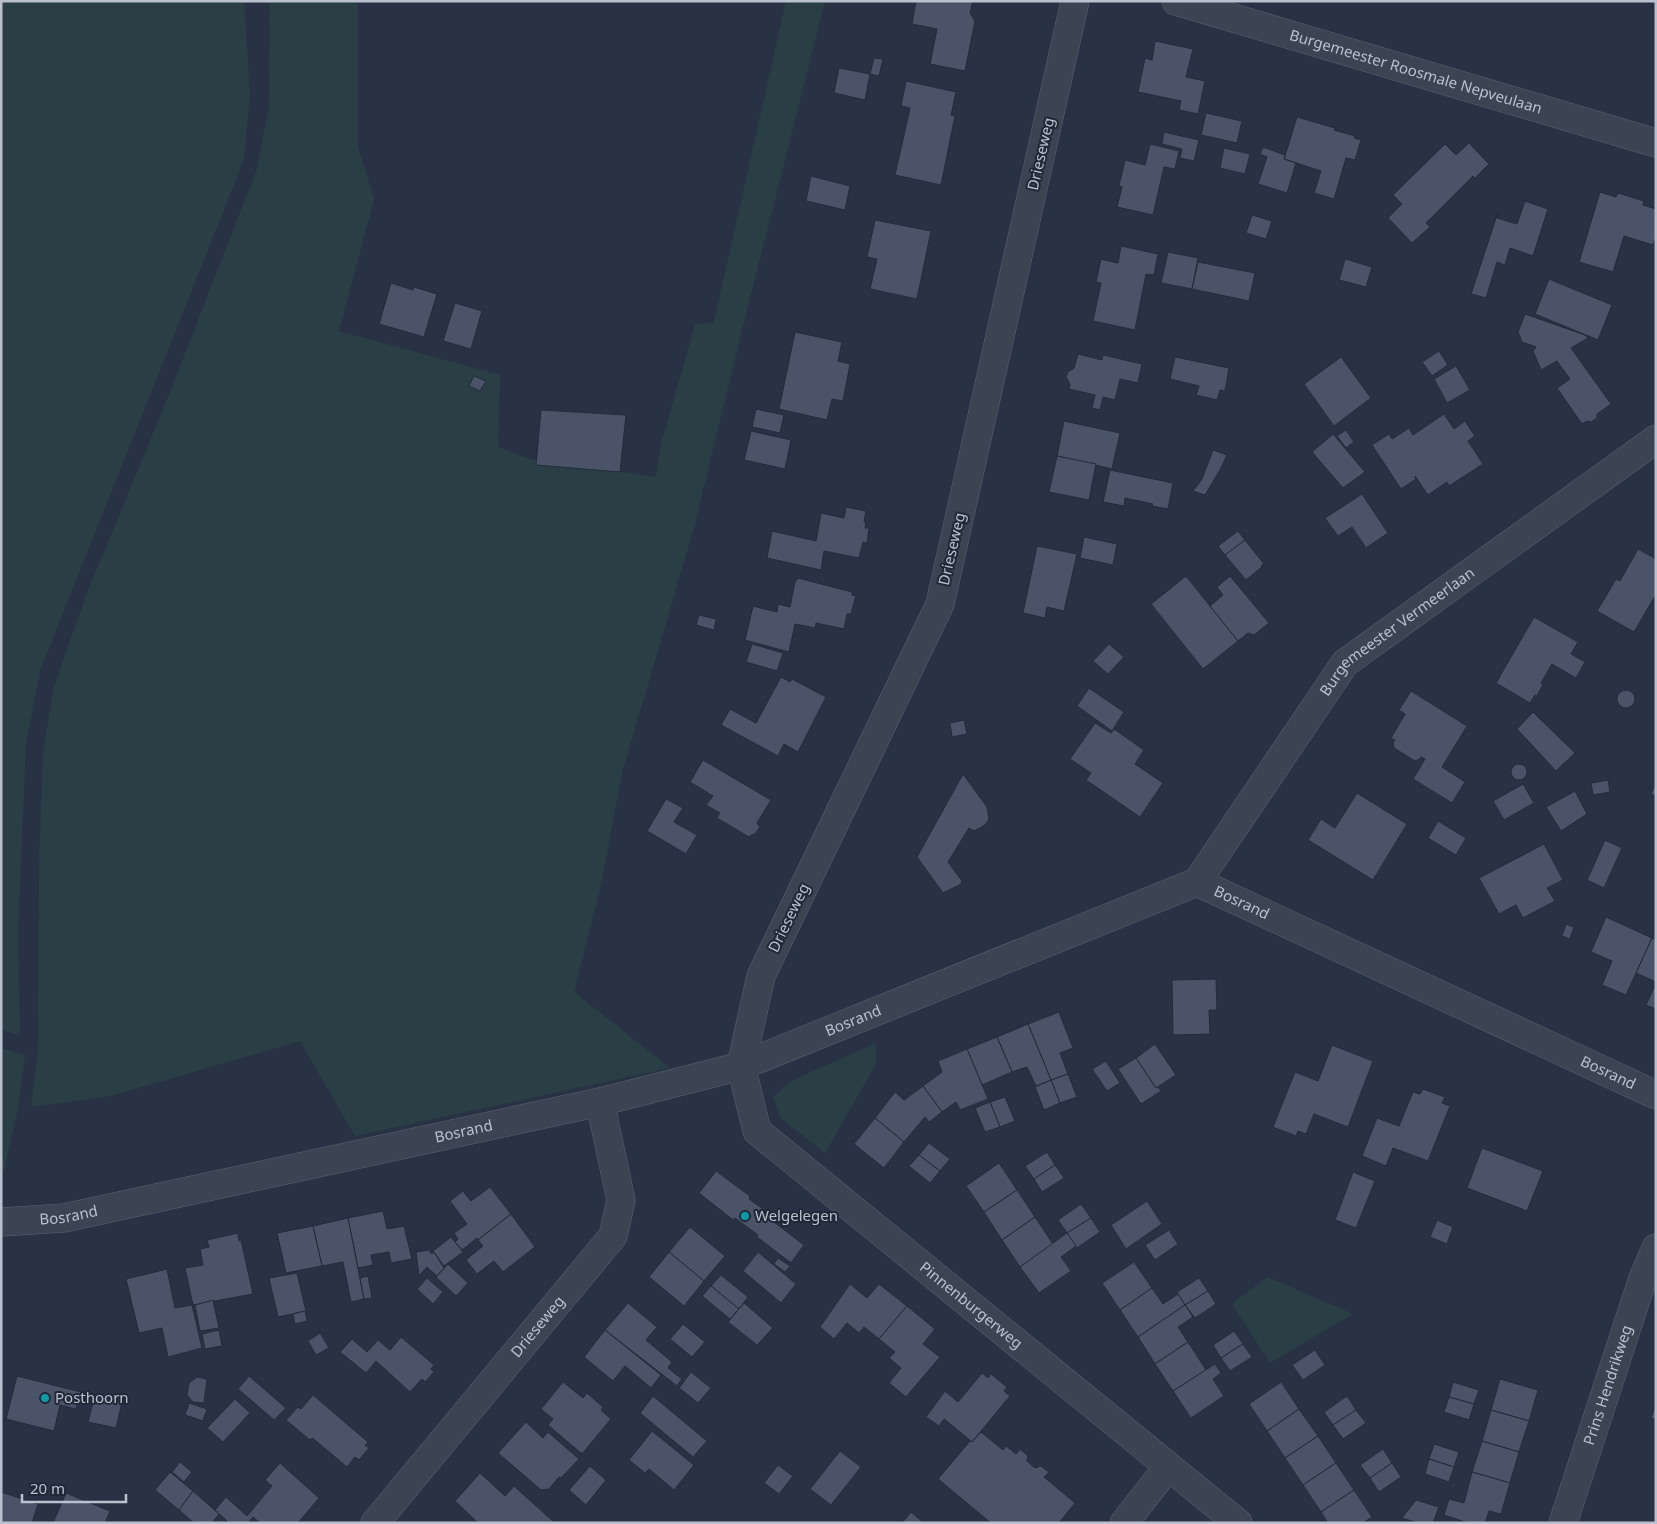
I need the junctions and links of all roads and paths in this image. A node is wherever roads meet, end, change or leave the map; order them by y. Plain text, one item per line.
1 (1075, 1) edge
2 (1176, 1) edge
3 (1656, 143) edge
4 (1656, 439) edge
5 (1197, 882) junction
6 (741, 1066) junction
7 (1656, 1095) edge
8 (600, 1102) junction
9 (3, 1229) edge
10 (1656, 1248) edge
11 (1168, 1467) junction
12 (376, 1523) edge
13 (1124, 1523) edge
14 (1238, 1523) edge
15 (1563, 1523) edge

1 - 6 street, Drieseweg
2 - 3 street, Burgemeester Roosmale Nepveulaan
4 - 5 street, Burgemeester Vermeerlaan
5 - 6 street, Bosrand
5 - 7 street, Bosrand
6 - 8 street, Bosrand
6 - 11 street, Pinnenburgerweg
8 - 9 street, Bosrand
8 - 12 street, Drieseweg
10 - 15 street, Prins Hendrikweg
11 - 13 street
11 - 14 street, Pinnenburgerweg

